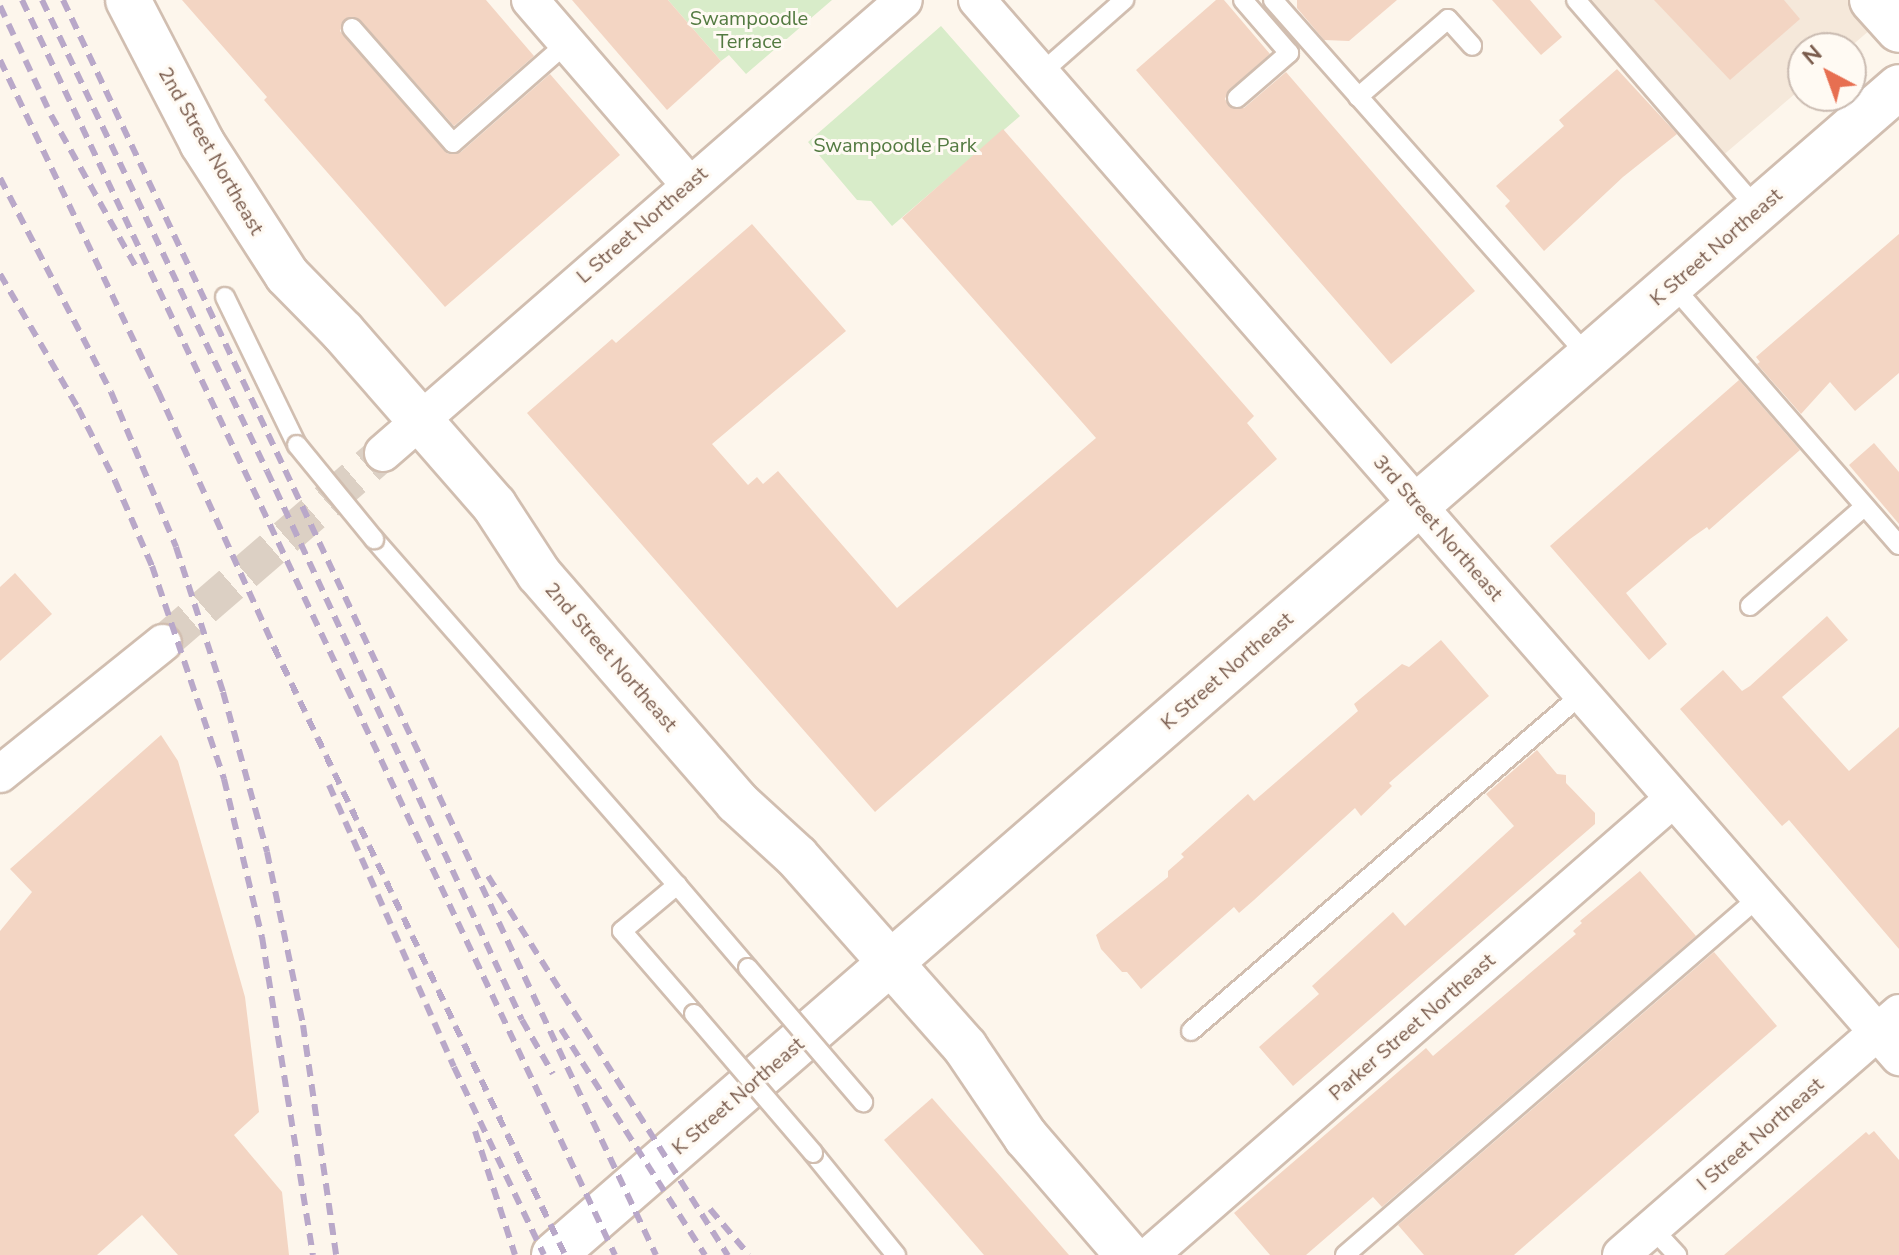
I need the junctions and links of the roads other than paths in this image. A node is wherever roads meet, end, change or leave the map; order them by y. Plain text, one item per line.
1 (530, 0) edge
2 (904, 0) edge
3 (977, 0) edge
4 (1124, 0) edge
5 (1243, 0) edge
6 (1273, 0) edge
7 (1576, 0) edge
8 (1872, 0) edge
9 (134, 13) edge
10 (352, 28) dead end
11 (1899, 30) edge
12 (567, 43) junction
13 (1472, 46) dead end
14 (1041, 73) junction
15 (1899, 87) edge
16 (1358, 97) junction
17 (1237, 98) dead end
18 (689, 184) junction
19 (1759, 210) junction
20 (1672, 285) junction
21 (225, 297) dead end
22 (1589, 357) junction
23 (419, 420) junction
24 (383, 453) tunnel mouth
25 (1419, 505) junction
26 (1864, 507) junction
27 (1899, 545) edge
28 (1750, 606) dead end
29 (163, 643) tunnel mouth
30 (1582, 694) junction
31 (0, 774) edge
32 (1673, 799) junction
33 (677, 885) junction
34 (1759, 897) junction
35 (891, 963) junction
36 (1191, 1031) dead end
37 (1892, 1034) edge
38 (863, 1102) dead end
39 (1652, 1228) junction
40 (554, 1255) edge
41 (896, 1255) edge
42 (1128, 1255) edge
43 (1150, 1255) edge
44 (1345, 1255) edge
45 (1621, 1255) edge
46 (1677, 1255) edge

1 - 12 street
2 - 18 street, L Street Northeast
3 - 14 street, 3rd Street Northeast
4 - 14 lane
5 - 17 lane
6 - 16 lane
7 - 19 lane
8 - 11 main road
9 - 23 main road, 2nd Street Northeast
10 - 12 lane
12 - 18 street
13 - 16 lane
14 - 25 street, 3rd Street Northeast
15 - 19 main road, K Street Northeast
16 - 22 lane
18 - 23 street, L Street Northeast
19 - 20 main road, K Street Northeast
20 - 22 main road, K Street Northeast
20 - 26 lane
21 - 33 lane, bridge
22 - 25 main road, K Street Northeast
23 - 24 street, L Street Northeast
23 - 35 main road, 2nd Street Northeast
25 - 30 street, 3rd Street Northeast
25 - 35 main road, K Street Northeast
26 - 27 lane
26 - 28 lane
29 - 31 street
30 - 32 street, 3rd Street Northeast
30 - 36 lane
32 - 34 street, 3rd Street Northeast
32 - 43 street, Parker Street Northeast
33 - 38 lane, bridge
33 - 41 lane, bridge
34 - 37 street, 3rd Street Northeast
34 - 44 lane
35 - 40 main road, K Street Northeast
35 - 42 main road, 2nd Street Northeast
37 - 39 street, I Street Northeast
39 - 45 street, I Street Northeast
39 - 46 lane

